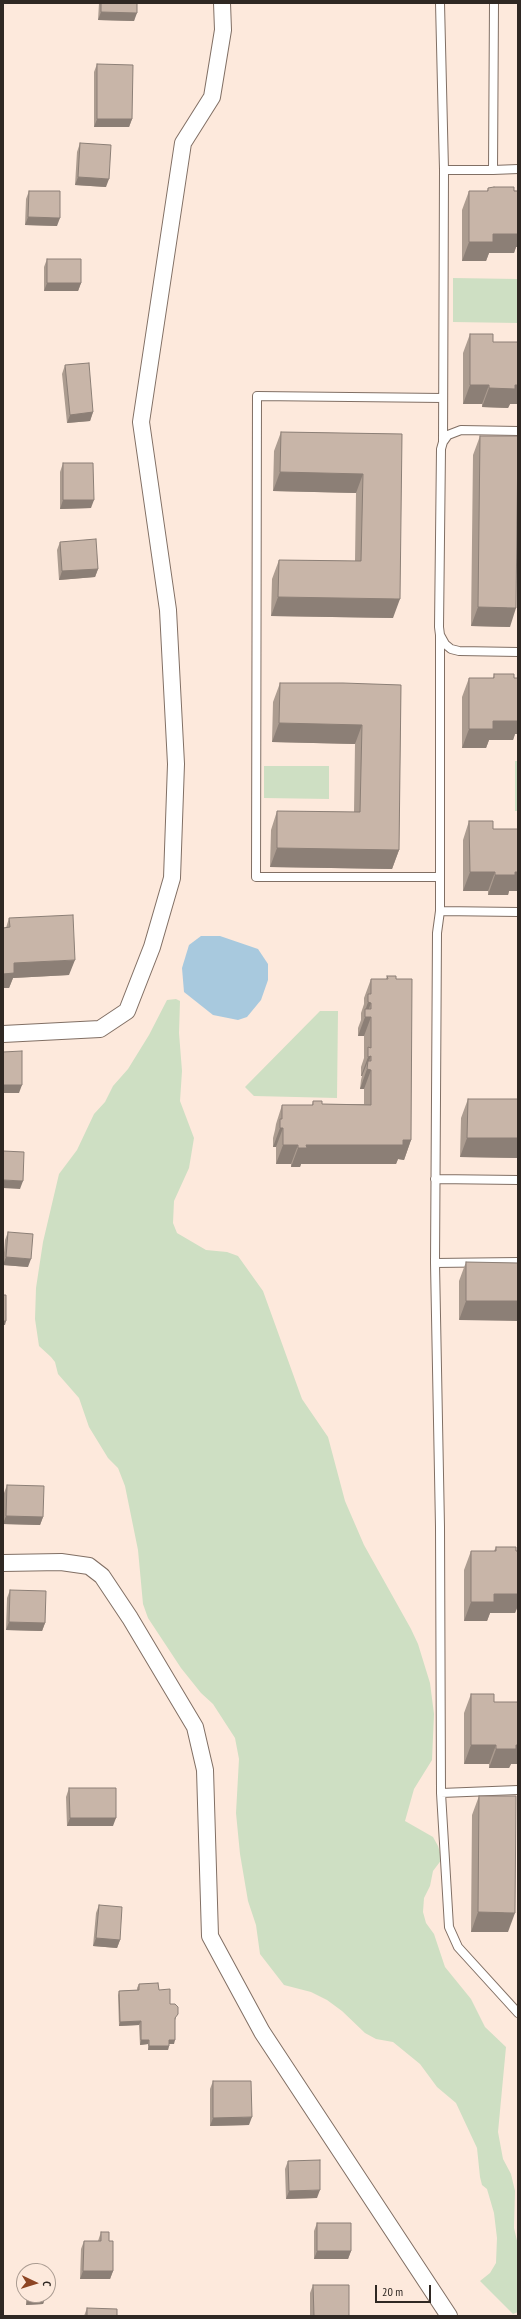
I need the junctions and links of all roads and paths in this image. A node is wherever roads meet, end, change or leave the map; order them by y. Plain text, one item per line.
1 (222, 3) edge
2 (440, 3) edge
3 (494, 3) edge
4 (518, 169) edge
5 (444, 170) junction
6 (493, 170) junction
7 (443, 398) junction
8 (518, 431) edge
9 (443, 442) junction
10 (440, 635) junction
11 (518, 652) edge
12 (440, 877) junction
13 (440, 911) junction
14 (518, 912) edge
15 (3, 1034) edge
16 (435, 1179) junction
17 (518, 1180) edge
18 (518, 1262) edge
19 (435, 1263) junction
20 (3, 1564) edge
21 (518, 1790) edge
22 (441, 1793) junction
23 (518, 2013) edge
24 (450, 2316) edge

1 - 15 street
2 - 5 lane
3 - 6 lane
4 - 6 lane
5 - 6 lane
5 - 7 lane
7 - 9 lane
7 - 12 lane
8 - 9 lane
9 - 10 lane
10 - 11 lane
10 - 12 lane
12 - 13 lane
13 - 14 lane
13 - 16 lane
16 - 17 lane
16 - 19 lane
18 - 19 lane
19 - 22 lane
20 - 24 street
21 - 22 lane
22 - 23 lane

